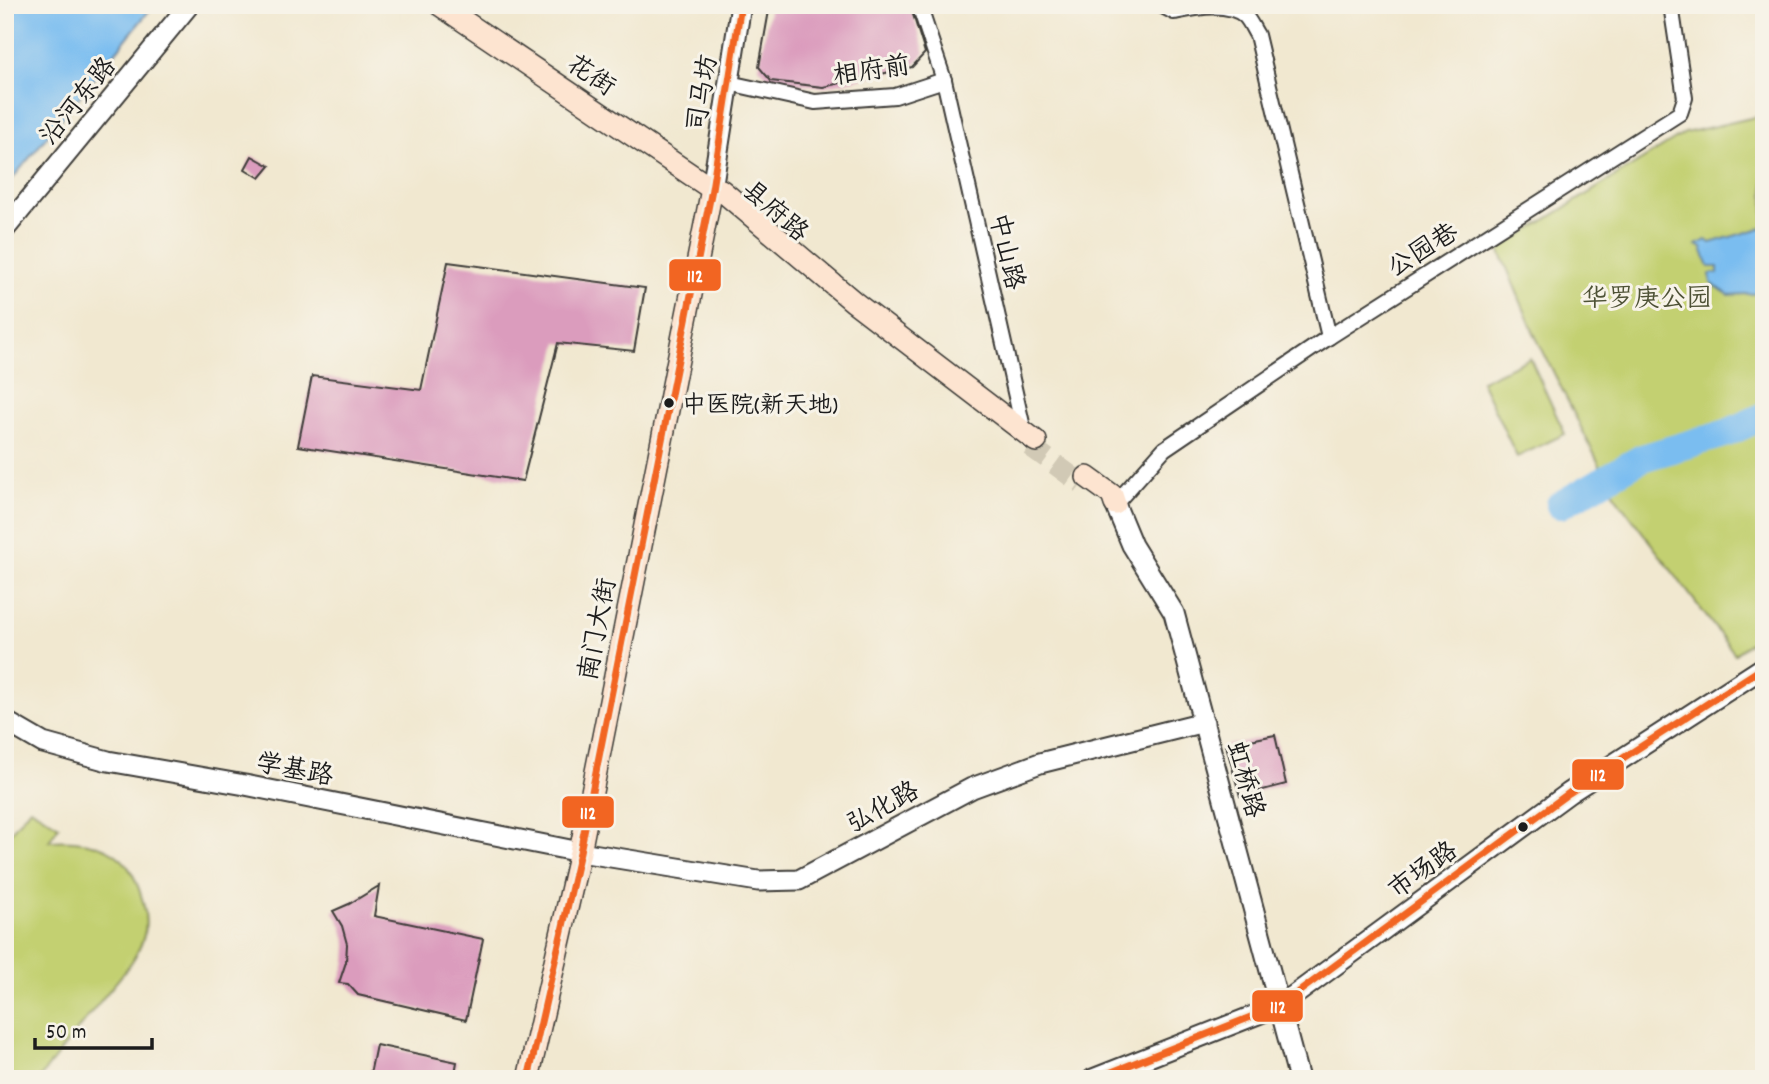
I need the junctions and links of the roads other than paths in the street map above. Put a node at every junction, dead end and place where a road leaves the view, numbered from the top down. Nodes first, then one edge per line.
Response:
1 (189, 5) edge
2 (440, 5) edge
3 (741, 5) edge
4 (919, 5) edge
5 (1161, 5) edge
6 (1671, 5) edge
7 (1249, 10) edge
8 (944, 80) junction
9 (729, 83) junction
10 (712, 189) junction
11 (5, 229) edge
12 (1329, 337) junction
13 (1030, 440) joint
14 (1085, 480) tunnel mouth
15 (1115, 504) junction
16 (1764, 667) edge
17 (5, 721) edge
18 (1205, 722) junction
19 (580, 852) junction
20 (1281, 1004) junction
21 (528, 1079) edge
22 (1093, 1079) edge
23 (1299, 1079) edge

1 - 11 street, 沿河东路
2 - 10 main road, 花街
3 - 9 street, 司马坊
4 - 8 street, 相府前
5 - 7 street
6 - 12 street, 公园巷
7 - 12 street
8 - 9 street, 相府前
8 - 13 street, 中山路
9 - 10 street, 司马坊
10 - 13 main road, 县府路
10 - 19 main road, 南门大街
12 - 15 street, 公园巷
14 - 15 main road
15 - 18 street, 虹桥路
16 - 20 street, 市场路
17 - 19 street, 学基路
18 - 19 street, 弘化路
18 - 20 street, 虹桥路
19 - 21 main road, 南门大街
20 - 22 street, 市场路
20 - 23 street, 虹桥路

